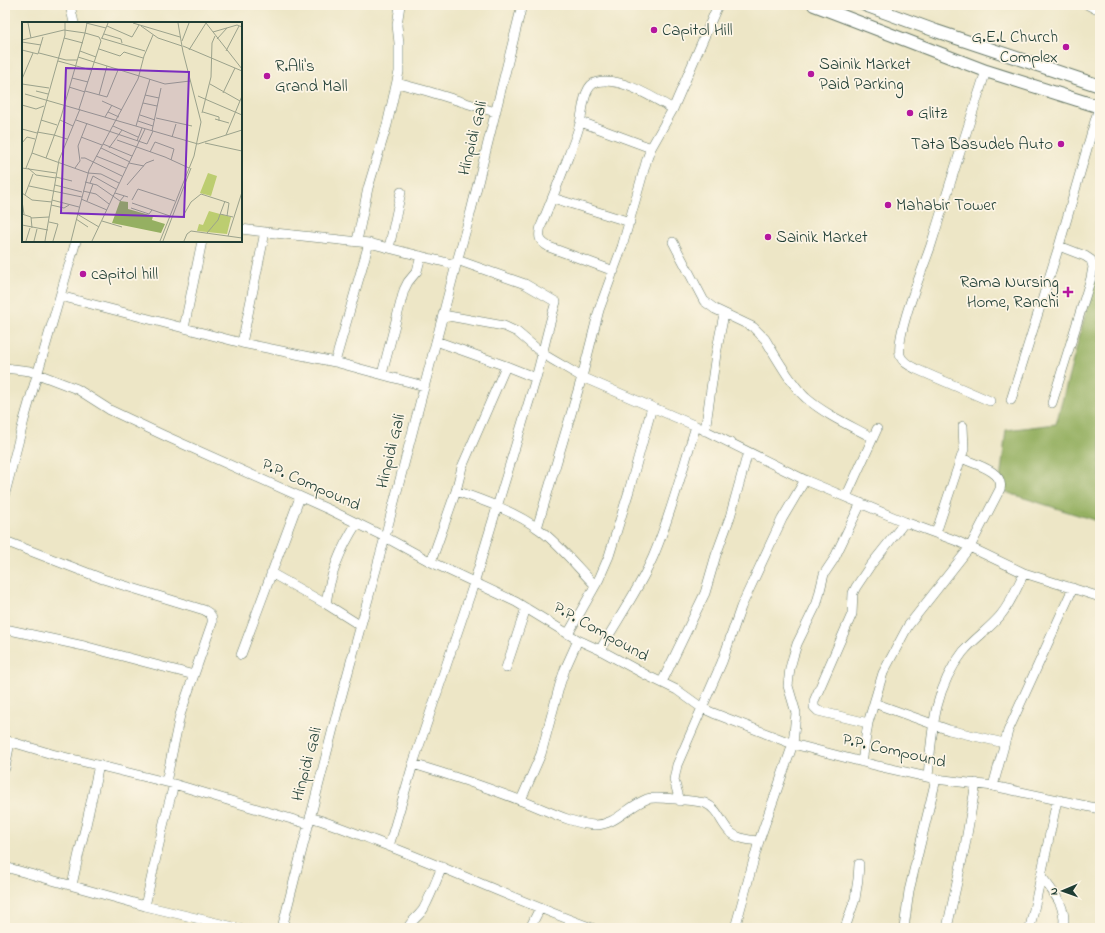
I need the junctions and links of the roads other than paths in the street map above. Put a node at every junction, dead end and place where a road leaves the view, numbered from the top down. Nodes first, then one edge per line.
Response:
1 (70, 5) edge
2 (400, 5) edge
3 (522, 5) edge
4 (718, 5) edge
5 (814, 5) edge
6 (865, 5) edge
7 (74, 22) edge
8 (986, 71) junction
9 (397, 83) junction
10 (1100, 86) edge
11 (1099, 107) edge
12 (673, 109) junction
13 (495, 112) junction
14 (580, 122) junction
15 (651, 148) junction
16 (401, 192) dead end
17 (553, 198) junction
18 (630, 222) junction
19 (242, 229) edge
20 (265, 232) junction
21 (357, 241) junction
22 (76, 242) edge
23 (202, 242) edge
24 (673, 242) dead end
25 (370, 243) junction
26 (1059, 246) junction
27 (389, 248) junction
28 (421, 256) junction
29 (456, 262) junction
30 (614, 271) junction
31 (60, 296) junction
32 (724, 314) junction
33 (443, 315) junction
34 (184, 328) junction
35 (436, 341) junction
36 (242, 343) junction
37 (543, 354) junction
38 (335, 362) junction
39 (506, 366) junction
40 (5, 368) edge
41 (38, 374) junction
42 (382, 374) junction
43 (582, 377) junction
44 (536, 378) junction
45 (424, 386) junction
46 (1011, 400) dead end
47 (990, 402) dead end
48 (1052, 403) dead end
49 (652, 407) junction
50 (696, 426) junction
51 (963, 426) dead end
52 (877, 429) dead end
53 (704, 431) junction
54 (873, 438) junction
55 (748, 452) junction
56 (961, 458) junction
57 (805, 480) junction
58 (456, 491) junction
59 (5, 493) edge
60 (300, 497) junction
61 (846, 497) junction
62 (861, 504) junction
63 (497, 507) junction
64 (905, 522) junction
65 (357, 523) junction
66 (537, 528) junction
67 (936, 533) junction
68 (386, 537) junction
69 (5, 541) edge
70 (970, 547) junction
71 (431, 562) junction
72 (271, 573) junction
73 (1024, 573) junction
74 (474, 583) junction
75 (595, 585) junction
76 (1073, 588) junction
77 (1100, 597) edge
78 (326, 604) junction
79 (526, 608) junction
80 (361, 626) junction
81 (5, 630) edge
82 (568, 634) junction
83 (578, 640) junction
84 (600, 650) junction
85 (241, 655) dead end
86 (506, 668) dead end
87 (194, 675) junction
88 (662, 682) junction
89 (874, 703) junction
90 (702, 708) junction
91 (868, 723) junction
92 (932, 725) junction
93 (8, 741) edge
94 (1004, 743) junction
95 (793, 744) junction
96 (862, 762) junction
97 (413, 764) junction
98 (99, 765) junction
99 (5, 768) edge
100 (932, 778) junction
101 (170, 783) junction
102 (976, 783) junction
103 (993, 786) junction
104 (521, 800) junction
105 (1058, 800) junction
106 (680, 801) junction
107 (1100, 809) edge
108 (309, 821) junction
109 (759, 841) junction
110 (389, 846) junction
111 (859, 864) dead end
112 (5, 867) edge
113 (442, 867) junction
114 (1041, 876) junction
115 (72, 885) junction
116 (145, 906) junction
117 (540, 908) junction
118 (238, 928) edge
119 (282, 928) edge
120 (408, 928) edge
121 (530, 928) edge
122 (592, 928) edge
123 (735, 928) edge
124 (845, 928) edge
125 (904, 928) edge
126 (947, 928) edge
127 (1030, 928) edge
128 (1063, 928) edge

1 - 7 street
2 - 9 street
3 - 13 street, Hinpidi Gali
4 - 12 street
5 - 8 main road
6 - 10 main road
8 - 11 main road
8 - 47 street
9 - 13 street
9 - 21 street
11 - 26 street
12 - 14 street
12 - 15 street
13 - 29 street, Hinpidi Gali
14 - 15 street
14 - 17 street
15 - 18 street
16 - 27 street
17 - 18 street
17 - 30 street
18 - 30 street
19 - 20 street
20 - 21 street
20 - 36 street
21 - 25 street
22 - 31 street
23 - 34 street
24 - 32 street
25 - 27 street
25 - 38 street
26 - 46 street
26 - 48 street
27 - 28 street
28 - 29 street
28 - 42 street
29 - 33 street, Hinpidi Gali
29 - 37 street
30 - 43 street
31 - 34 street
31 - 41 street
32 - 53 street
32 - 54 street
33 - 35 street, Hinpidi Gali
33 - 37 street
34 - 36 street
35 - 39 street
35 - 45 street, Hinpidi Gali
36 - 38 street
37 - 43 street
37 - 44 street
38 - 42 street
39 - 44 street
39 - 58 street
40 - 41 street, P.P. Compound
41 - 59 street
41 - 60 street, P.P. Compound
42 - 45 street
43 - 49 street
43 - 66 street
44 - 63 street
45 - 68 street, Hinpidi Gali
49 - 50 street
49 - 75 street
50 - 53 street
50 - 84 street
51 - 56 street
52 - 54 street
53 - 55 street
54 - 61 street
55 - 57 street
55 - 88 street
56 - 67 street
56 - 70 street
57 - 61 street
57 - 90 street
58 - 63 street
58 - 71 street
60 - 65 street, P.P. Compound
60 - 72 street
61 - 62 street
62 - 64 street
62 - 95 street
63 - 66 street
63 - 74 street
64 - 67 street
64 - 91 street
65 - 68 street, P.P. Compound
65 - 78 street
66 - 75 street
67 - 70 street
68 - 71 street, P.P. Compound
68 - 80 street, Hinpidi Gali
69 - 87 street
70 - 73 street
70 - 89 street
71 - 74 street, P.P. Compound
72 - 78 street
72 - 85 street
73 - 76 street
73 - 92 street
74 - 79 street, P.P. Compound
74 - 97 street
75 - 82 street
76 - 77 street
76 - 94 street
78 - 80 street
79 - 82 street, P.P. Compound
79 - 86 street
80 - 108 street, Hinpidi Gali
81 - 87 street
82 - 83 street, P.P. Compound
83 - 84 street, P.P. Compound
83 - 104 street
84 - 88 street, P.P. Compound
87 - 101 street
88 - 90 street, P.P. Compound
89 - 91 street
89 - 92 street
90 - 95 street, P.P. Compound
90 - 106 street
91 - 96 street
92 - 94 street
92 - 100 street
93 - 98 street
93 - 99 street
94 - 103 street
95 - 96 street, P.P. Compound
95 - 109 street
96 - 100 street, P.P. Compound
97 - 104 street
97 - 110 street
98 - 101 street
98 - 115 street
100 - 102 street, P.P. Compound
100 - 125 street
101 - 108 street
101 - 116 street
102 - 103 street, P.P. Compound
102 - 126 street
103 - 105 street, P.P. Compound
104 - 106 street
105 - 107 street, P.P. Compound
105 - 114 street
106 - 109 street
108 - 110 street
108 - 119 street, Hinpidi Gali
109 - 123 street
110 - 113 street
111 - 124 street
112 - 115 street
113 - 117 street
113 - 120 street
114 - 127 street
114 - 128 street
115 - 116 street
116 - 118 street
117 - 121 street
117 - 122 street

